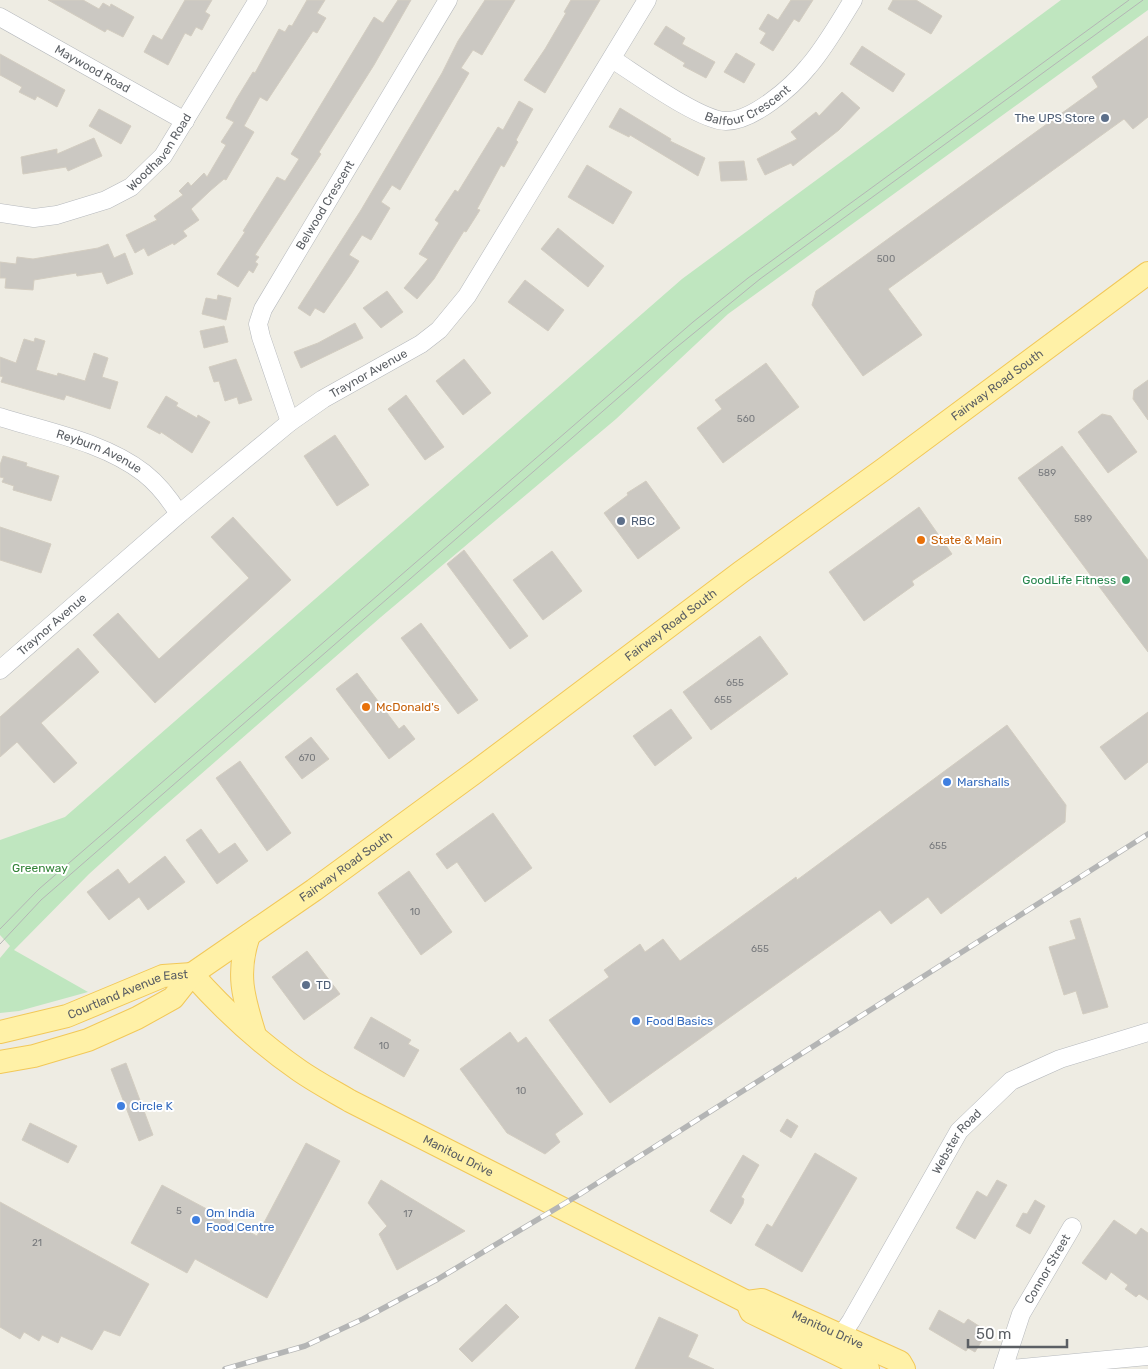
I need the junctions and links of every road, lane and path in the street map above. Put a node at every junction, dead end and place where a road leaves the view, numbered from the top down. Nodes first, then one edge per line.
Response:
1 (258, 0) edge
2 (448, 0) edge
3 (647, 0) edge
4 (852, 0) edge
5 (0, 17) edge
6 (612, 59) junction
7 (185, 121) junction
8 (0, 213) edge
9 (1148, 273) edge
10 (0, 417) edge
11 (290, 422) junction
12 (179, 514) junction
13 (0, 670) edge
14 (249, 935) junction
15 (192, 974) junction
16 (0, 1032) edge
17 (1148, 1032) edge
18 (255, 1036) junction
19 (0, 1062) edge
20 (1072, 1227) dead end
21 (748, 1302) junction
22 (840, 1337) junction
23 (1148, 1356) edge
24 (868, 1369) edge
25 (904, 1369) edge
26 (1003, 1369) edge
27 (1010, 1369) edge

1 - 7 street, Woodhaven Road
2 - 11 street, Belwood Crescent
3 - 6 street, Traynor Avenue
4 - 6 street, Balfour Crescent
5 - 7 street, Maywood Road
6 - 11 street, Traynor Avenue
7 - 8 street, Woodhaven Road
9 - 14 main road, Fairway Road South
10 - 12 street, Reyburn Avenue
11 - 12 street, Traynor Avenue
12 - 13 street, Traynor Avenue
14 - 15 main road, Fairway Road South
14 - 18 main road
15 - 16 main road, Courtland Avenue East
15 - 18 main road, Manitou Drive
15 - 19 main road, Courtland Avenue East
17 - 22 street, Webster Road
18 - 21 main road, Manitou Drive
20 - 26 street, Connor Street
21 - 22 main road, Manitou Drive
21 - 24 main road, Manitou Drive
22 - 25 main road, Manitou Drive
23 - 27 street

